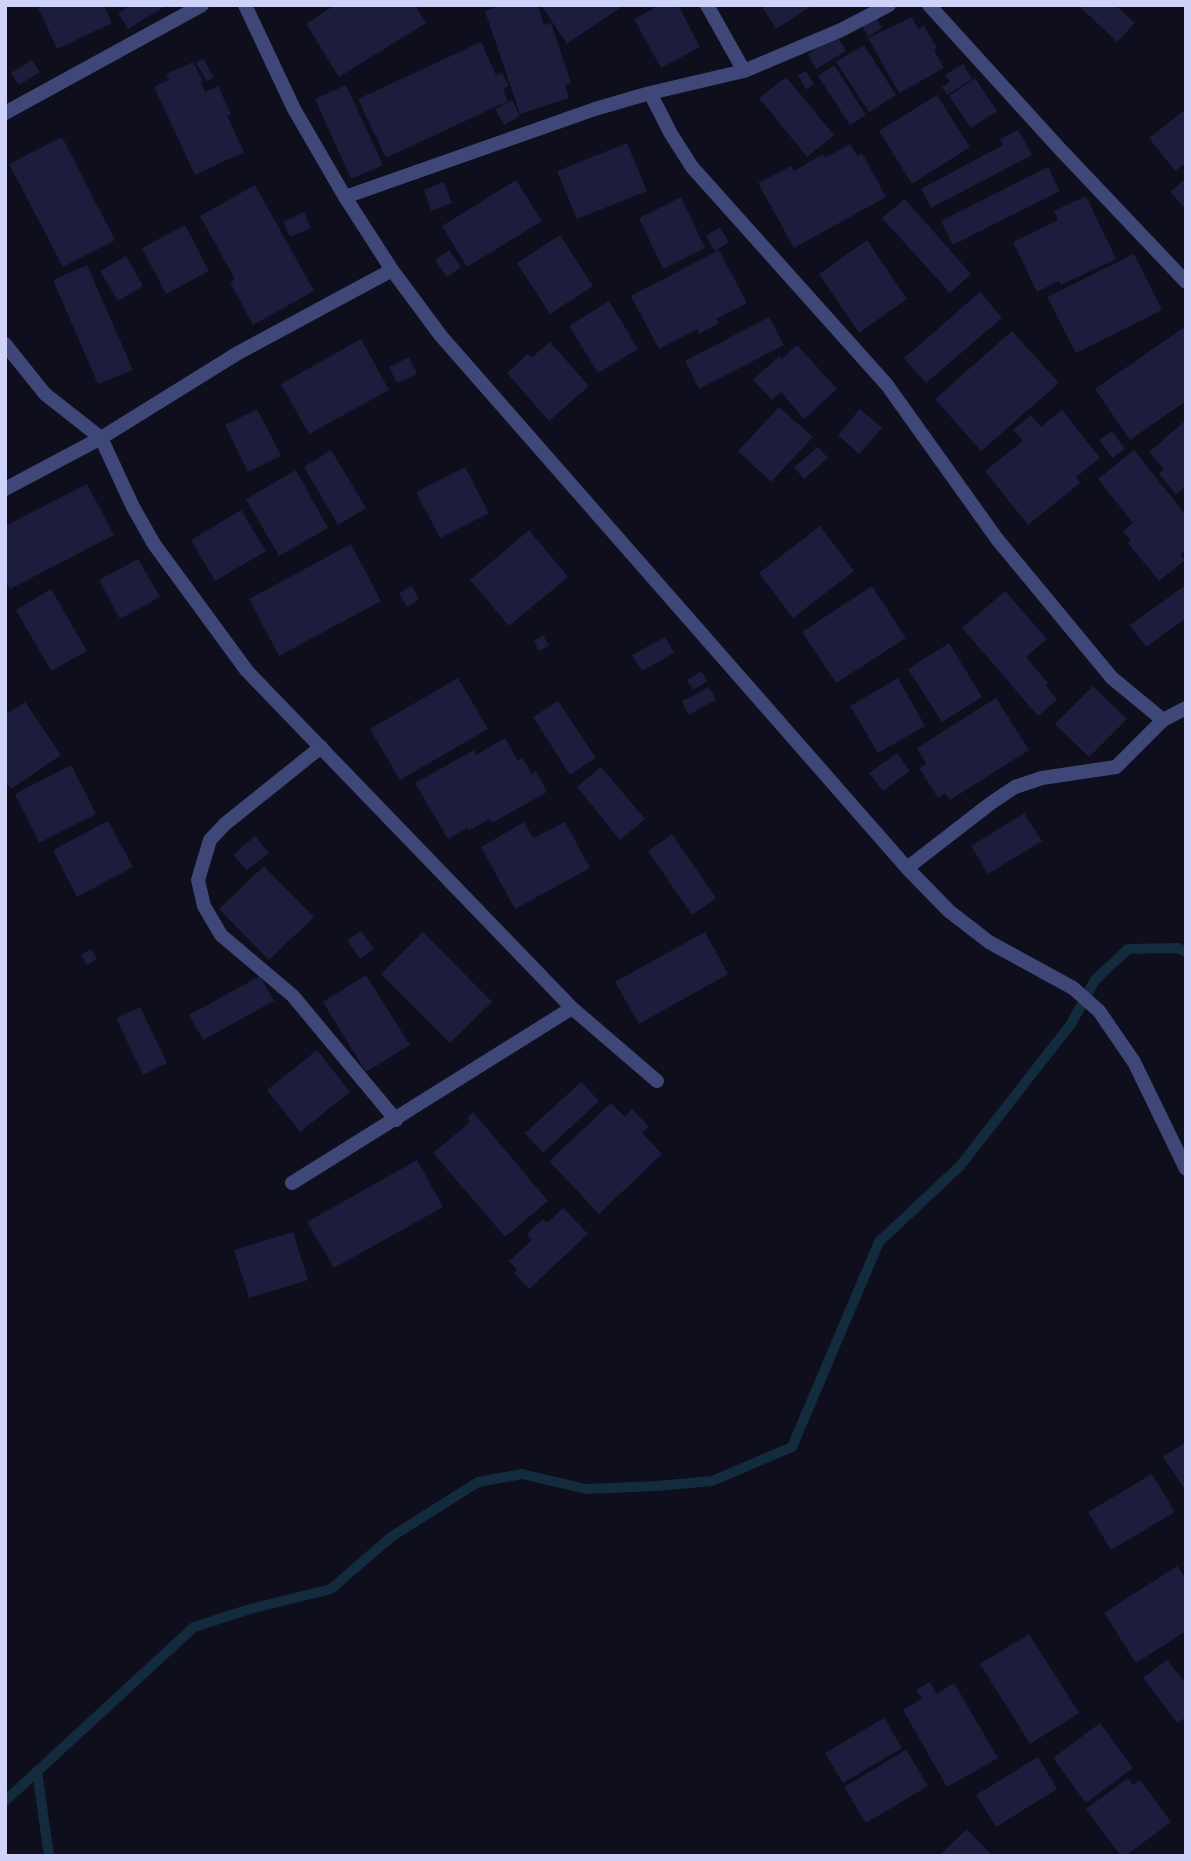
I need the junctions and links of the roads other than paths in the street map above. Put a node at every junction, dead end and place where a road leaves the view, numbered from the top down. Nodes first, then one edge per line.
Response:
1 (202, 5) edge
2 (245, 5) edge
3 (707, 5) edge
4 (889, 5) edge
5 (929, 5) edge
6 (744, 71) junction
7 (650, 93) junction
8 (5, 113) edge
9 (345, 197) junction
10 (391, 270) junction
11 (1186, 282) edge
12 (5, 344) edge
13 (100, 438) junction
14 (5, 489) edge
15 (1186, 708) edge
16 (1163, 720) junction
17 (321, 747) junction
18 (907, 868) junction
19 (572, 1008) junction
20 (657, 1081) dead end
21 (396, 1120) junction
22 (1186, 1170) edge
23 (292, 1184) dead end

1 - 8 street
2 - 9 street
3 - 6 street
4 - 6 street
5 - 11 street
6 - 7 street
7 - 9 street
7 - 16 street
9 - 10 street
10 - 13 street
10 - 18 street
12 - 13 street
13 - 14 street
13 - 17 street
15 - 16 street
16 - 18 street
17 - 19 street
17 - 21 street
18 - 22 street
19 - 20 street
19 - 21 street
21 - 23 street

